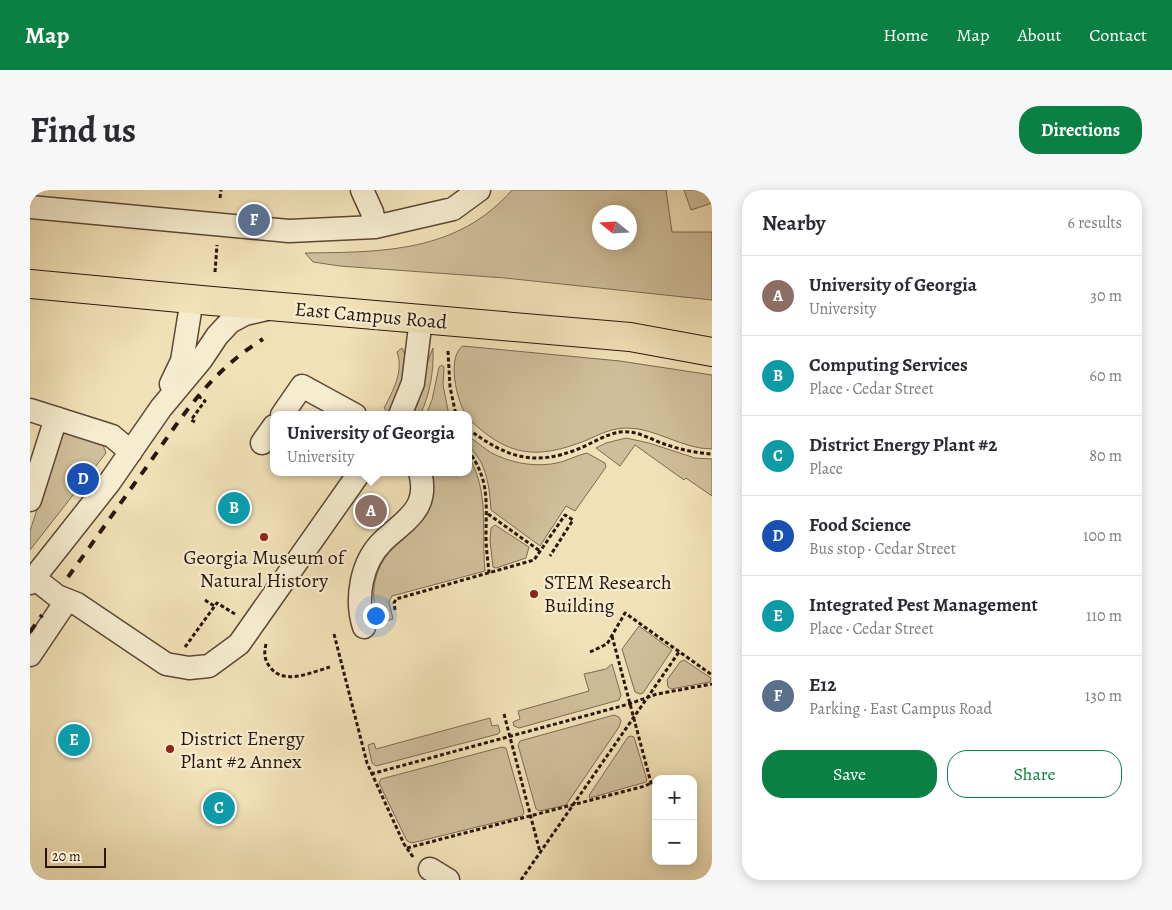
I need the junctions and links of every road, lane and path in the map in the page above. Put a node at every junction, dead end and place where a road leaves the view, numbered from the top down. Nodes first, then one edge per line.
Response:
1 (221, 190) edge
2 (362, 190) edge
3 (478, 190) edge
4 (220, 198) dead end
5 (30, 207) edge
6 (375, 226) junction
7 (216, 251) dead end
8 (215, 272) dead end
9 (30, 284) edge
10 (192, 299) junction
11 (278, 307) junction
12 (421, 319) junction
13 (448, 351) dead end
14 (712, 352) edge
15 (191, 391) dead end
16 (161, 408) junction
17 (30, 410) edge
18 (285, 411) edge
19 (348, 411) edge
20 (402, 411) edge
21 (455, 411) edge
22 (56, 418) junction
23 (195, 422) dead end
24 (472, 432) edge
25 (131, 452) junction
26 (712, 454) edge
27 (472, 455) edge
28 (357, 476) edge
29 (421, 476) edge
30 (30, 500) edge
31 (488, 514) junction
32 (540, 551) junction
33 (550, 556) dead end
34 (489, 573) junction
35 (32, 581) edge
36 (67, 600) junction
37 (205, 600) dead end
38 (214, 606) junction
39 (395, 610) dead end
40 (240, 617) dead end
41 (364, 627) dead end
42 (334, 634) dead end
43 (612, 636) junction
44 (268, 638) dead end
45 (590, 652) dead end
46 (679, 652) junction
47 (30, 655) edge
48 (173, 660) junction
49 (330, 667) dead end
50 (712, 675) edge
51 (712, 684) edge
52 (648, 697) junction
53 (629, 704) junction
54 (504, 714) dead end
55 (632, 719) junction
56 (509, 736) junction
57 (371, 774) junction
58 (651, 783) joint
59 (573, 805) junction
60 (531, 816) junction
61 (407, 848) junction
62 (540, 852) junction
63 (439, 874) edge
64 (521, 880) edge

1 - 4 path
2 - 6 street
3 - 6 street
5 - 6 street
7 - 8 path
9 - 10 main road, East Campus Road
10 - 11 main road, East Campus Road
10 - 16 street
11 - 12 main road, East Campus Road
11 - 16 street
12 - 14 main road, East Campus Road
12 - 20 street
13 - 21 path
15 - 23 path
16 - 25 street
17 - 22 street
18 - 19 street
22 - 25 street
22 - 30 street
24 - 26 path
25 - 35 street
27 - 31 path
28 - 48 street
29 - 41 street
31 - 32 path
31 - 34 path
32 - 33 path
32 - 34 path
34 - 39 path
35 - 36 street
36 - 47 street
36 - 48 street
37 - 38 path
38 - 40 path
38 - 48 path
42 - 57 path
43 - 45 path
43 - 46 path
43 - 53 path
44 - 49 path
46 - 50 path
46 - 52 path
51 - 52 path
52 - 53 path
52 - 55 path
53 - 55 path
53 - 56 path
54 - 56 path
55 - 58 path
55 - 59 path
56 - 57 path
56 - 60 path
57 - 61 path
58 - 59 path
59 - 60 path
59 - 62 path
60 - 61 path
60 - 62 path
61 - 63 path
62 - 64 path

